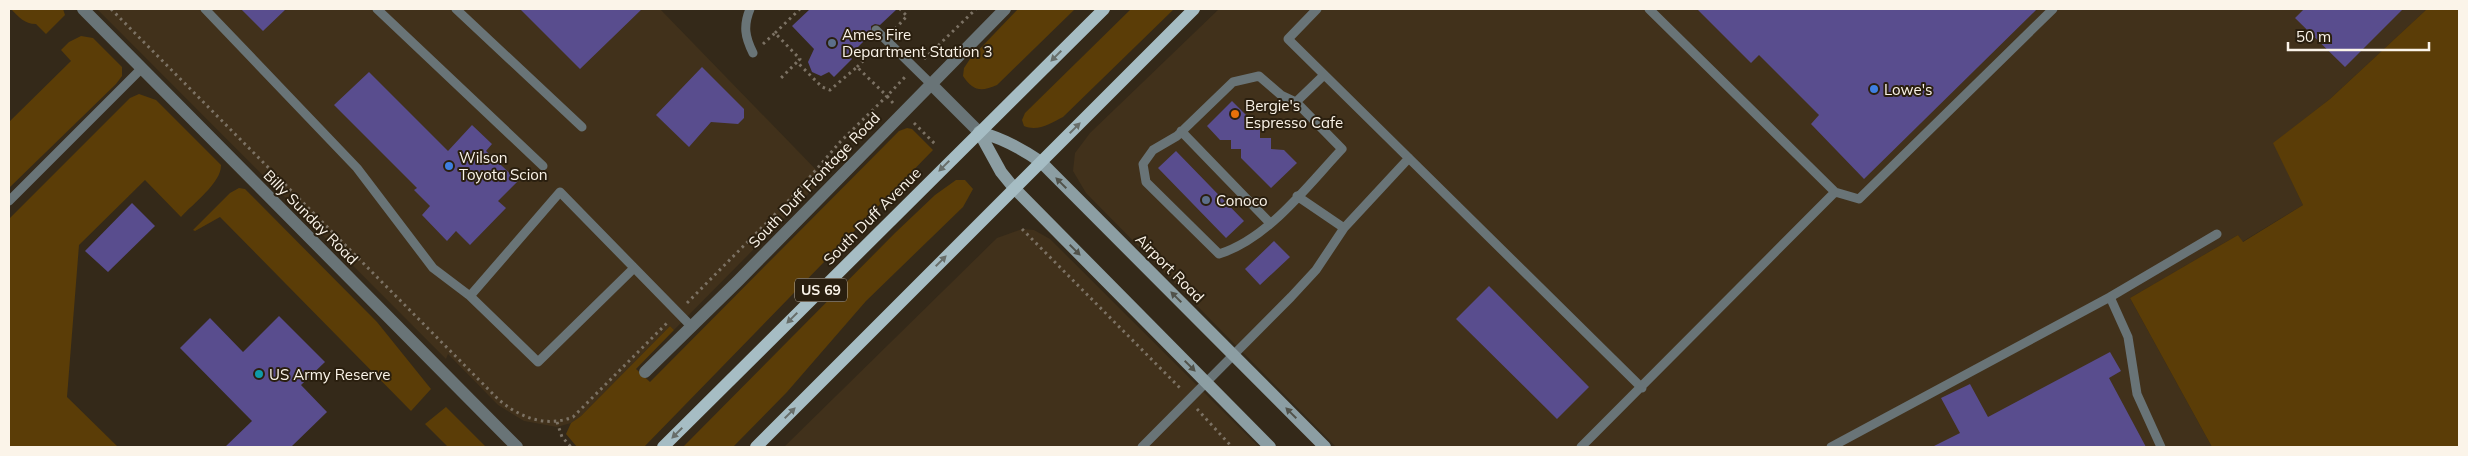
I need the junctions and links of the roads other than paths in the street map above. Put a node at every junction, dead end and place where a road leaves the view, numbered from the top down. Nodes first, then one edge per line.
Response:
1 (82, 9) edge
2 (205, 9) edge
3 (377, 9) edge
4 (456, 9) edge
5 (750, 9) edge
6 (1005, 9) edge
7 (1104, 9) edge
8 (1194, 9) edge
9 (1317, 9) edge
10 (1649, 9) edge
11 (2053, 9) edge
12 (876, 30) dead end
13 (753, 52) road end
14 (141, 69) junction
15 (1324, 75) junction
16 (931, 84) junction
17 (1296, 102) junction
18 (582, 127) dead end
19 (1181, 131) junction
20 (979, 132) junction
21 (1409, 158) junction
22 (1040, 162) junction
23 (543, 166) dead end
24 (1014, 188) junction
25 (1835, 192) junction
26 (1297, 196) junction
27 (9, 201) edge
28 (1270, 223) junction
29 (1344, 228) junction
30 (2217, 234) dead end
31 (634, 268) junction
32 (470, 296) junction
33 (2110, 297) junction
34 (692, 327) junction
35 (1234, 356) junction
36 (645, 372) dead end
37 (1206, 382) junction
38 (1642, 388) junction
39 (517, 447) edge
40 (663, 447) edge
41 (756, 447) edge
42 (1142, 447) edge
43 (1270, 447) edge
44 (1325, 447) edge
45 (1580, 447) edge
46 (1831, 447) edge
47 (2161, 447) edge

1 - 14 street, Billy Sunday Road
2 - 32 lane
3 - 23 lane
4 - 18 lane
5 - 13 lane
6 - 16 street, South Duff Frontage Road
7 -> 20 main road, South Duff Avenue / US 69
22 -> 8 main road
9 - 15 lane
10 - 25 lane
11 - 25 lane
12 - 16 lane
14 - 27 lane
14 - 39 street, Billy Sunday Road
15 - 17 lane
15 - 21 lane
16 - 20 street, Airport Road
16 - 34 street, South Duff Frontage Road
17 - 19 lane
17 - 26 lane
19 - 28 lane
19 - 28 lane
20 - 22 main road, Airport Road
20 - 24 main road, Airport Road
20 -> 40 main road, South Duff Avenue / US 69
21 - 29 lane
21 - 38 lane
22 - 24 main road
35 -> 22 main road, Airport Road
24 -> 37 main road, Airport Road
41 -> 24 main road
25 - 38 lane
26 - 28 lane
26 - 29 lane
29 - 35 lane
30 - 33 lane
31 - 32 lane
31 - 32 lane
31 - 34 lane
33 - 46 lane
33 - 47 lane
34 - 36 street, South Duff Frontage Road
35 - 37 lane
44 -> 35 main road, Airport Road
37 - 42 lane
37 - 43 main road, Airport Road
38 - 45 lane

